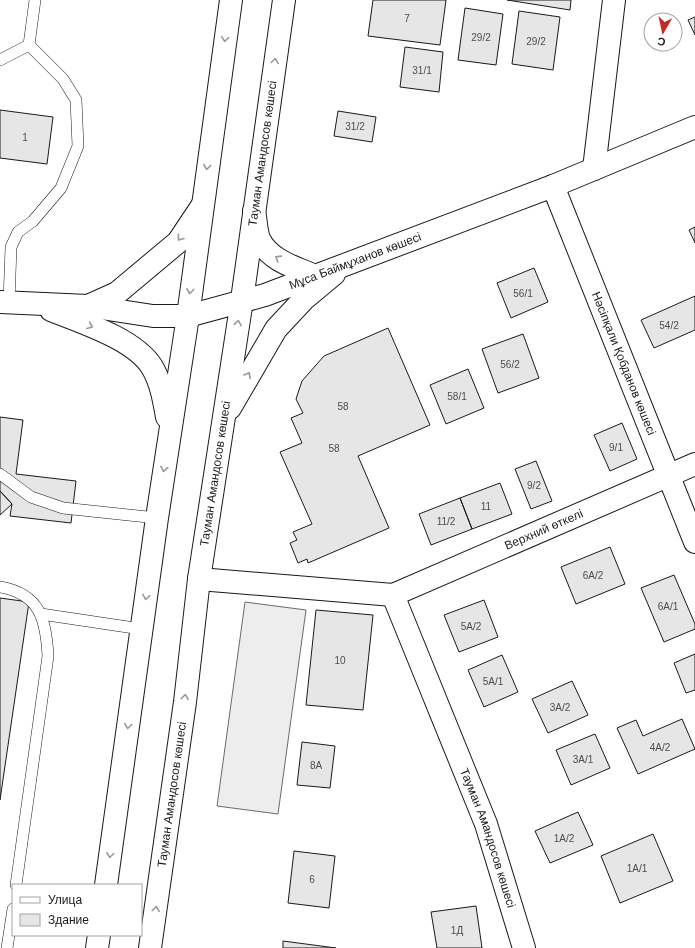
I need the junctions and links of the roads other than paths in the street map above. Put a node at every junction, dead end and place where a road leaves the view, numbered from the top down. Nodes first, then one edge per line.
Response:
1 (35, 0) edge
2 (231, 0) edge
3 (284, 0) edge
4 (614, 0) edge
5 (29, 45) junction
6 (0, 60) edge
7 (695, 127) edge
8 (594, 169) junction
9 (553, 186) junction
10 (202, 206) junction
11 (254, 211) junction
12 (344, 265) junction
13 (313, 276) junction
14 (242, 300) junction
15 (5, 302) edge
16 (41, 305) junction
17 (88, 306) junction
18 (188, 316) junction
19 (222, 422) junction
20 (170, 434) junction
21 (695, 464) edge
22 (0, 474) edge
23 (669, 475) junction
24 (157, 518) junction
25 (695, 542) edge
26 (199, 580) junction
27 (0, 586) edge
28 (393, 595) junction
29 (41, 614) junction
30 (142, 629) junction
31 (16, 884) edge
32 (106, 884) edge
33 (12, 917) edge
34 (99, 936) edge
35 (8, 948) edge
36 (97, 948) edge
37 (150, 948) edge
38 (524, 948) edge

1 - 5 lane
2 -> 10 main road
11 -> 3 main road, Тауман Амандосов көшесі
4 - 8 main road
5 - 6 lane
5 - 15 lane
7 - 8 main road, Мұса Баймұханов көшесі
8 - 9 main road, Мұса Баймұханов көшесі
9 - 12 main road, Мұса Баймұханов көшесі
9 - 23 main road, Нәсіпқали Қобданов көшесі
10 -> 17 main road
10 -> 18 main road
13 -> 11 main road
11 - 14 main road, Тауман Амандосов көшесі
12 - 13 main road, Мұса Баймұханов көшесі
19 -> 12 main road
13 - 14 main road, Мұса Баймұханов көшесі
14 - 18 main road, Мұса Баймұханов көшесі
19 -> 14 main road, Тауман Амандосов көшесі
15 - 16 main road, Мұса Баймұханов көшесі
16 - 17 main road, Мұса Баймұханов көшесі
16 -> 20 main road
17 - 18 main road, Мұса Баймұханов көшесі
18 - 20 main road
19 - 26 main road, Тауман Амандосов көшесі
20 -> 24 main road
21 - 23 main road, Верхний өткелі
22 - 24 lane
23 - 25 main road, Нәсіпқали Қобданов көшесі
23 - 28 main road, Верхний өткелі
24 -> 30 main road
26 - 28 main road
37 -> 26 main road, Тауман Амандосов көшесі
27 - 29 lane
28 - 38 main road, Тауман Амандосов көшесі
29 - 30 lane
29 - 31 lane
30 -> 32 main road
33 - 35 lane
34 - 36 main road

